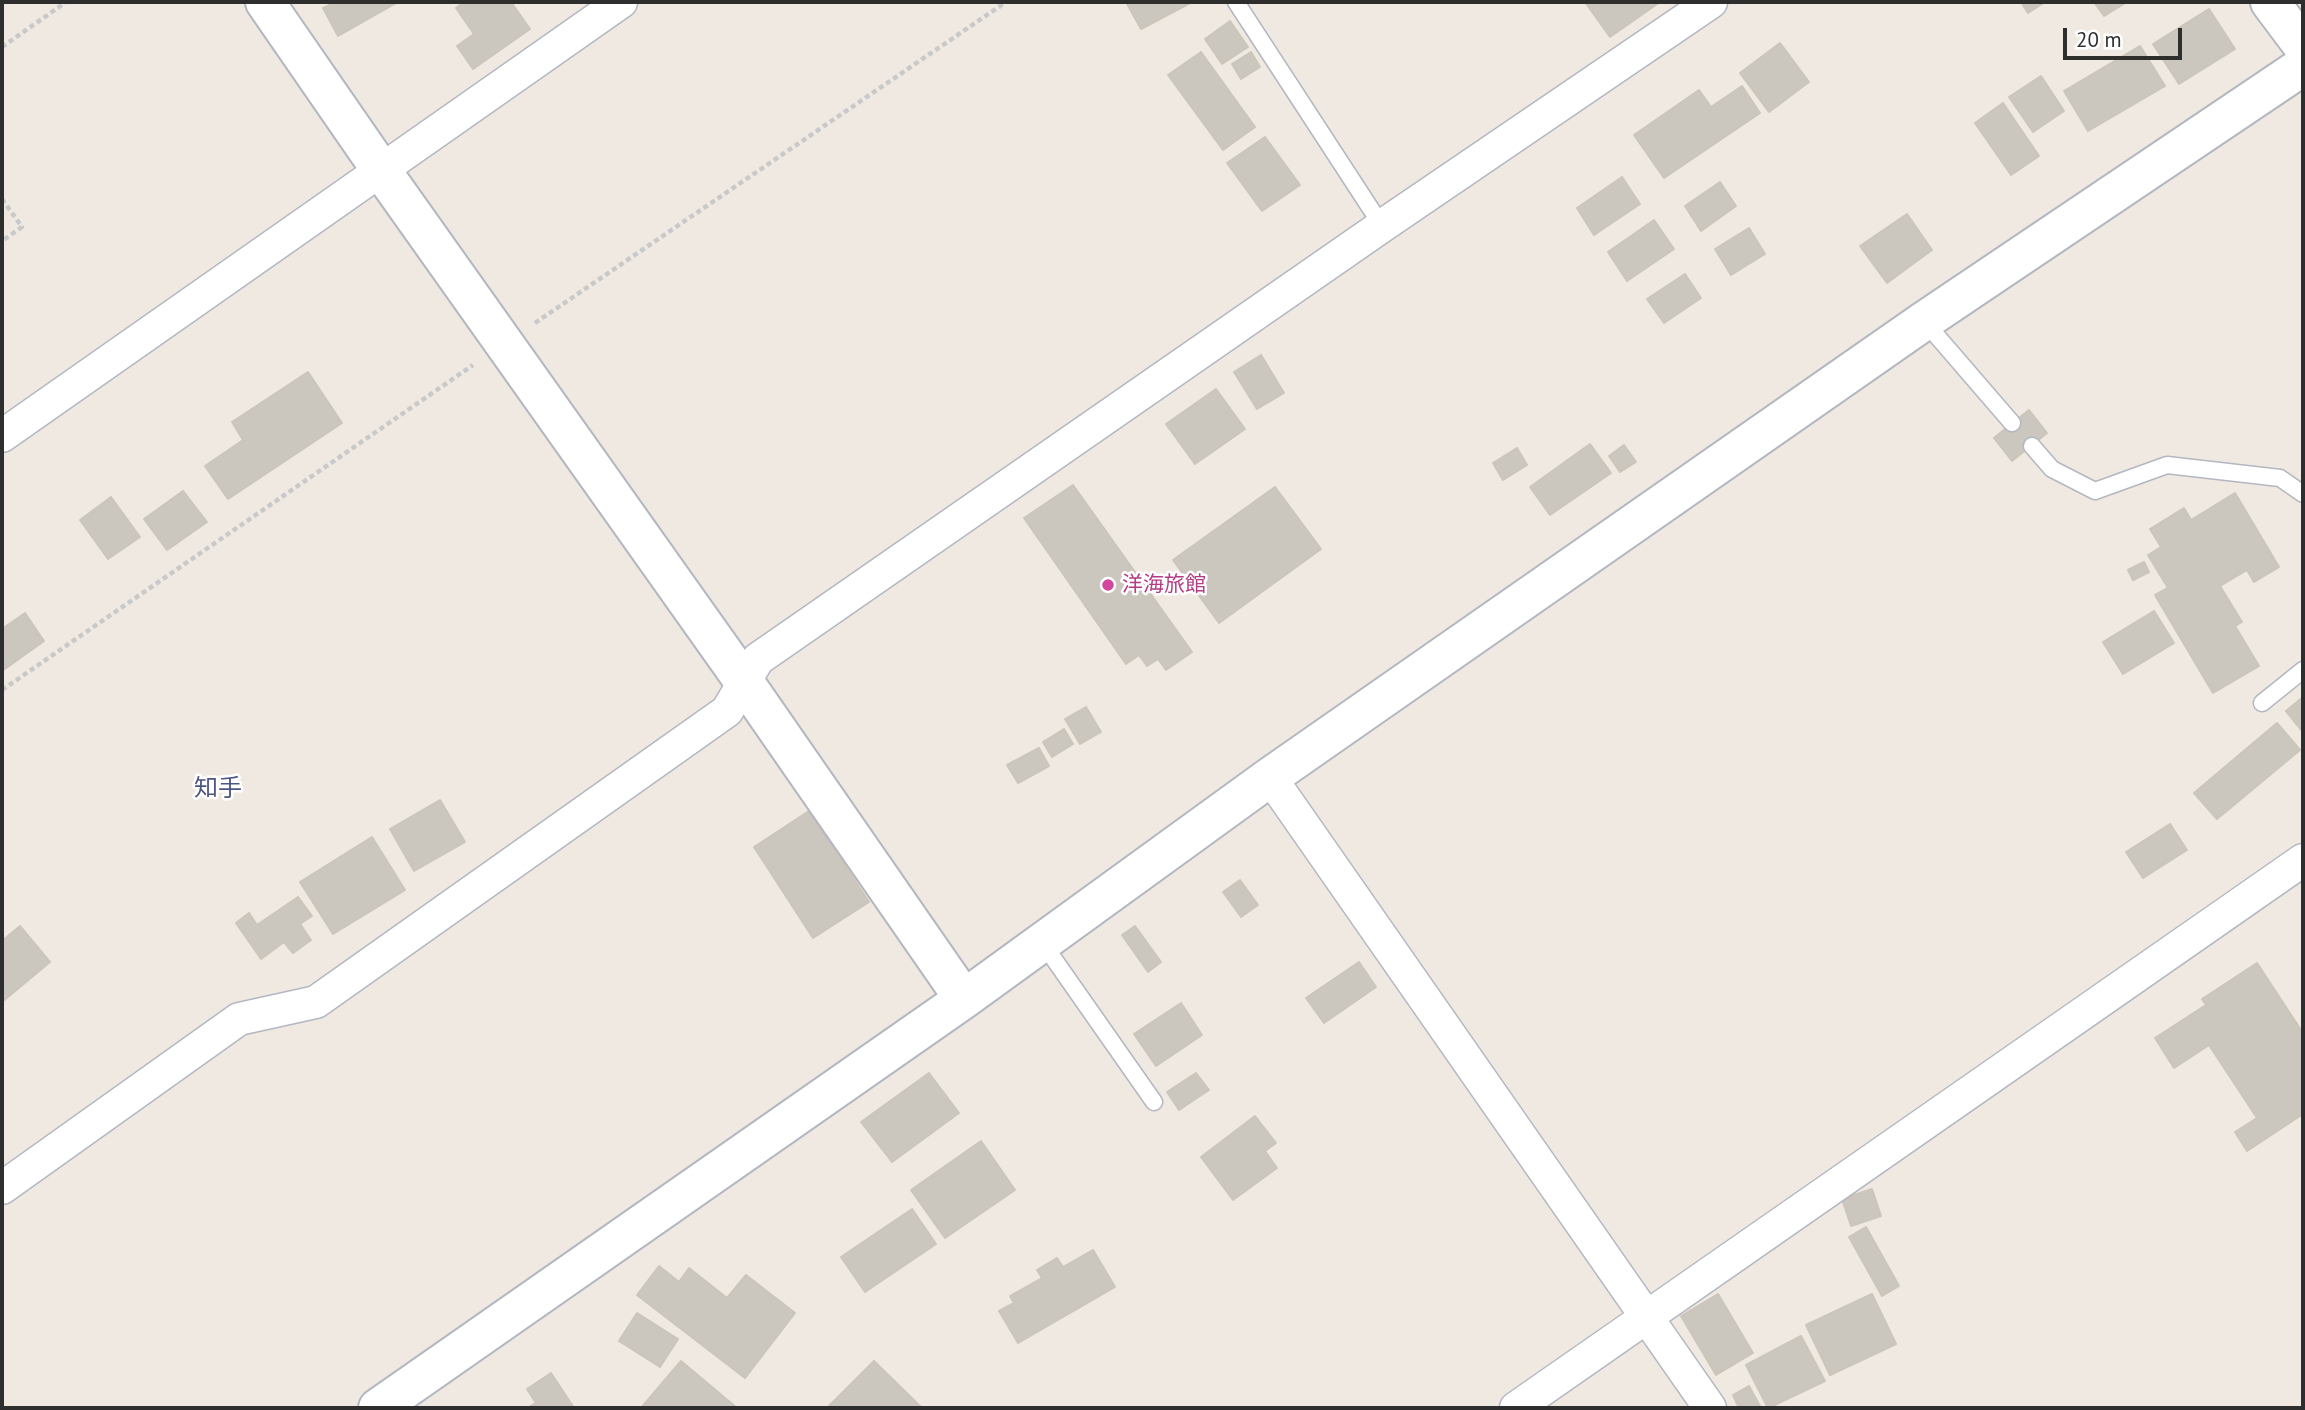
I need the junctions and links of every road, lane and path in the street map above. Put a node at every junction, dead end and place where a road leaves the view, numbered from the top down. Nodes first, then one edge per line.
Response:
1 (66, 2) edge
2 (265, 2) edge
3 (621, 2) edge
4 (1236, 2) edge
5 (1711, 2) edge
6 (2270, 2) edge
7 (2303, 46) edge
8 (2, 47) edge
9 (2303, 66) edge
10 (381, 170) junction
11 (2, 199) edge
12 (1382, 226) junction
13 (2, 241) edge
14 (1924, 321) junction
15 (2012, 423) dead end
16 (2, 436) edge
17 (2032, 446) dead end
18 (2303, 494) edge
19 (2303, 670) edge
20 (745, 683) junction
21 (2262, 703) dead end
22 (1270, 777) junction
23 (2303, 860) edge
24 (1042, 942) junction
25 (964, 999) junction
26 (1154, 1102) dead end
27 (2, 1188) edge
28 (1646, 1317) junction
29 (378, 1408) edge
30 (1516, 1408) edge
31 (1710, 1408) edge

1 - 8 path
2 - 10 street
3 - 10 street
4 - 12 lane
5 - 12 street
6 - 7 street
9 - 14 street
10 - 16 street
10 - 20 street
11 - 13 path
12 - 20 street
14 - 15 lane
14 - 22 street
17 - 18 lane
19 - 21 lane
20 - 25 street
20 - 27 street
22 - 24 street
22 - 28 street
23 - 28 street
24 - 25 street
24 - 26 lane
25 - 29 street
28 - 30 street
28 - 31 street

